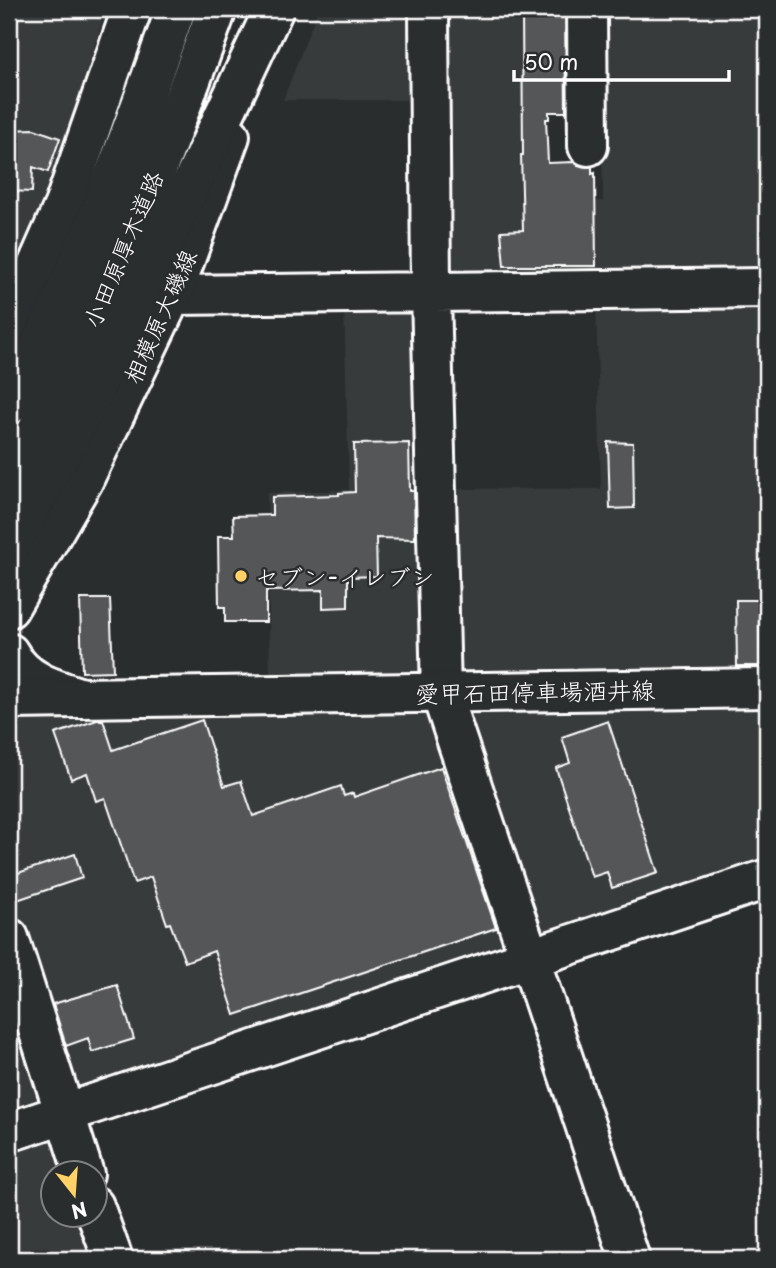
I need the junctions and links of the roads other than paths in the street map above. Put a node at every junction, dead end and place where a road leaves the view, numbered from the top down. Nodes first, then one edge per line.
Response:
1 (132, 9) edge
2 (176, 9) edge
3 (217, 9) edge
4 (276, 9) edge
5 (429, 9) edge
6 (587, 9) edge
7 (581, 127) dead end
8 (767, 288) edge
9 (431, 293) junction
10 (172, 295) junction
11 (13, 311) edge
12 (9, 405) edge
13 (9, 481) edge
14 (9, 549) edge
15 (9, 608) edge
16 (9, 653) edge
17 (767, 688) edge
18 (441, 693) junction
19 (82, 698) junction
20 (9, 699) edge
21 (767, 879) edge
22 (9, 938) edge
23 (530, 956) junction
24 (63, 1114) junction
25 (9, 1132) edge
26 (78, 1160) edge
27 (103, 1230) edge
28 (113, 1259) edge
29 (630, 1259) edge

1 - 11 main road
2 - 12 main road, 小田原厚木道路
3 - 13 main road, 小田原厚木道路
4 - 10 main road, 相模原大磯線
4 - 14 main road
5 - 9 main road
6 - 7 main road
8 - 9 main road
9 - 10 main road
9 - 18 main road
10 - 15 main road, 相模原大磯線
16 - 19 main road
17 - 18 main road, 愛甲石田停車場酒井線
18 - 19 main road, 愛甲石田停車場酒井線
18 - 23 main road
19 - 20 main road, 愛甲石田停車場酒井線
21 - 23 main road
22 - 24 main road
23 - 24 main road
23 - 29 main road
24 - 25 main road
24 - 26 main road
27 - 28 main road

